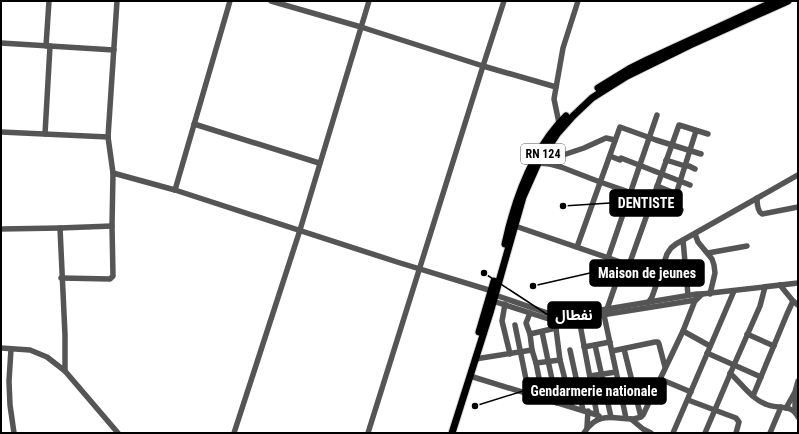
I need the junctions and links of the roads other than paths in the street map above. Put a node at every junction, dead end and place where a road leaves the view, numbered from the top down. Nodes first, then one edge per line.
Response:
1 (49, 1) edge
2 (117, 1) edge
3 (230, 1) edge
4 (271, 1) edge
5 (369, 1) edge
6 (504, 1) edge
7 (578, 1) edge
8 (775, 1) edge
9 (788, 1) edge
10 (361, 27) junction
11 (1, 43) edge
12 (48, 46) junction
13 (676, 49) junction
14 (114, 50) junction
15 (483, 66) junction
16 (631, 71) junction
17 (556, 87) junction
18 (657, 115) dead end
19 (559, 123) junction
20 (194, 124) junction
21 (696, 131) junction
22 (1, 132) edge
23 (555, 133) junction
24 (45, 134) junction
25 (708, 134) dead end
26 (108, 137) junction
27 (649, 138) junction
28 (616, 140) junction
29 (672, 145) junction
30 (690, 151) junction
31 (701, 154) dead end
32 (610, 156) junction
33 (666, 160) junction
34 (538, 163) junction
35 (320, 164) junction
36 (550, 164) junction
37 (639, 165) junction
38 (685, 166) junction
39 (695, 169) dead end
40 (112, 173) junction
41 (662, 174) junction
42 (798, 175) edge
43 (681, 181) junction
44 (600, 182) junction
45 (690, 185) dead end
46 (657, 186) junction
47 (175, 190) junction
48 (630, 192) junction
49 (677, 194) junction
50 (757, 198) junction
51 (653, 200) junction
52 (672, 207) junction
53 (798, 207) edge
54 (681, 210) dead end
55 (112, 226) junction
56 (515, 226) junction
57 (60, 228) junction
58 (1, 229) edge
59 (300, 230) junction
60 (695, 234) junction
61 (683, 240) junction
62 (747, 246) dead end
63 (577, 247) junction
64 (708, 253) junction
65 (608, 258) junction
66 (623, 263) junction
67 (419, 269) junction
68 (61, 278) junction
69 (798, 283) edge
70 (780, 285) junction
71 (765, 287) junction
72 (734, 291) junction
73 (710, 294) junction
74 (688, 295) junction
75 (493, 296) junction
76 (699, 296) junction
77 (796, 303) edge
78 (505, 304) junction
79 (648, 304) junction
80 (607, 309) junction
81 (530, 313) junction
82 (604, 315) junction
83 (579, 319) junction
84 (555, 321) junction
85 (515, 324) dead end
86 (556, 328) junction
87 (683, 331) junction
88 (542, 332) junction
89 (530, 334) junction
90 (747, 334) junction
91 (610, 342) junction
92 (594, 345) junction
93 (710, 346) junction
94 (774, 346) junction
95 (584, 347) junction
96 (1, 348) edge
97 (11, 349) junction
98 (624, 349) junction
99 (532, 350) junction
100 (570, 350) dead end
101 (612, 351) junction
102 (521, 352) junction
103 (707, 353) junction
104 (510, 354) junction
105 (475, 359) junction
106 (560, 360) junction
107 (548, 362) junction
108 (536, 363) junction
109 (734, 365) junction
110 (665, 367) junction
111 (65, 371) junction
112 (616, 372) junction
113 (730, 373) junction
114 (601, 374) junction
115 (470, 376) junction
116 (590, 376) junction
117 (761, 377) junction
118 (660, 379) junction
119 (798, 381) edge
120 (691, 392) junction
121 (795, 392) junction
122 (529, 394) junction
123 (753, 396) junction
124 (543, 398) junction
125 (688, 400) junction
126 (557, 403) junction
127 (572, 407) junction
128 (783, 408) junction
129 (715, 410) junction
130 (586, 411) junction
131 (797, 414) edge
132 (597, 415) junction
133 (611, 417) junction
134 (641, 417) junction
135 (603, 418) junction
136 (628, 419) junction
137 (587, 427) junction
138 (14, 433) edge
139 (118, 433) edge
140 (234, 433) edge
141 (368, 433) edge
142 (447, 433) edge
143 (452, 433) edge
144 (584, 433) edge
145 (651, 433) edge
146 (673, 433) edge
147 (705, 433) edge
148 (736, 433) edge
149 (770, 433) edge

1 - 12 street
2 - 14 street
3 - 20 street
4 - 10 street
5 - 10 street
6 - 15 street
7 - 17 street
8 - 13 main road, RN 124
9 - 13 main road, RN 124
10 - 15 street
10 - 35 street
11 - 12 street
12 - 14 street
12 - 24 street
13 - 16 main road, RN 124
14 - 26 street
15 - 17 street
15 - 67 street
16 - 19 main road, RN 124
16 - 23 main road, RN 124
17 - 19 street
18 - 27 street
19 - 23 main road, RN 124
20 - 35 street
20 - 47 street
21 - 25 street
21 - 29 street
21 - 30 street
22 - 24 street
23 - 34 main road, RN 124
23 - 75 main road, RN 124
24 - 26 street
26 - 40 street
27 - 28 street
27 - 29 street
27 - 37 street
28 - 32 street
28 - 36 street
29 - 30 street
29 - 33 street
30 - 31 street
30 - 38 street
32 - 37 street
32 - 44 street
33 - 38 street
33 - 41 street
34 - 36 street
34 - 56 main road, RN 124
35 - 59 street
36 - 44 street
37 - 41 street
37 - 48 street
38 - 39 street
38 - 43 street
40 - 47 street
40 - 55 street
41 - 43 street
41 - 46 street
42 - 50 street
43 - 45 street
43 - 49 street
44 - 48 street
44 - 63 street
46 - 49 street
46 - 51 street
47 - 59 street
48 - 51 street
48 - 65 street
49 - 52 street
50 - 53 street
50 - 60 street
51 - 52 street
51 - 66 street
52 - 54 street
55 - 57 street
55 - 68 street
56 - 63 street
56 - 75 main road, RN 124
57 - 58 street
57 - 68 street
59 - 67 street
59 - 140 street
60 - 61 street
60 - 64 street
61 - 74 street
61 - 79 street
62 - 64 street
63 - 65 street
64 - 73 street
65 - 66 street
66 - 80 street
67 - 75 street
67 - 141 street
68 - 111 street
69 - 70 street
70 - 71 street
70 - 77 street
71 - 72 street
71 - 90 street
72 - 73 street
72 - 93 street
73 - 76 street
74 - 76 street
74 - 79 street
75 - 78 street
75 - 80 street
75 - 105 main road, RN 124
75 - 142 main road, RN 124
76 - 79 street
76 - 87 street
77 - 94 street
78 - 81 street
78 - 104 street
79 - 80 street
79 - 82 street
81 - 84 street
81 - 89 street
82 - 83 street
82 - 91 street
83 - 84 street
83 - 95 street
84 - 86 street
85 - 102 street
86 - 88 street
86 - 106 street
87 - 93 street
87 - 110 street
88 - 89 street
88 - 107 street
89 - 99 street
90 - 94 street
90 - 109 street
91 - 92 street
91 - 101 street
92 - 95 street
92 - 114 street
93 - 103 street
94 - 117 street
95 - 116 street
96 - 97 street
97 - 111 street
97 - 138 street
98 - 101 street
98 - 110 street
98 - 134 street
99 - 102 street
99 - 108 street
100 - 130 street
101 - 112 street
102 - 104 street
102 - 122 street
103 - 109 street
103 - 120 street
104 - 105 street
105 - 115 main road, RN 124
106 - 107 street
106 - 127 street
107 - 108 street
107 - 126 street
108 - 124 street
109 - 113 street
109 - 117 street
110 - 118 street
111 - 139 street
112 - 114 street
112 - 136 street
113 - 123 street
113 - 129 street
114 - 116 street
114 - 133 street
115 - 122 street
115 - 143 main road, RN 124
116 - 132 street
117 - 123 street
118 - 120 street
118 - 134 street
119 - 121 street
120 - 125 street
121 - 128 street
121 - 131 street
122 - 124 street
123 - 128 street
124 - 126 street
125 - 129 street
125 - 146 street
126 - 127 street
127 - 130 street
128 - 131 street
128 - 149 street
129 - 147 street
129 - 148 street
130 - 132 street
130 - 137 street
132 - 135 street
133 - 135 street
133 - 136 street
134 - 136 street
135 - 137 street
136 - 145 street
137 - 144 street

